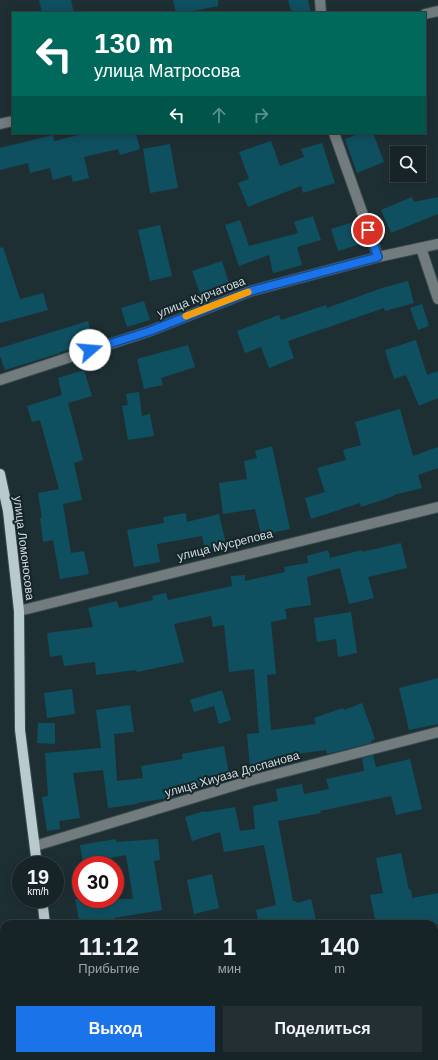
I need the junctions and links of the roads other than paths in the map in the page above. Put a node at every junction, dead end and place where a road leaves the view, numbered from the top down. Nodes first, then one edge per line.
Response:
1 (320, 0) edge
2 (438, 10) edge
3 (321, 12) edge
4 (426, 14) edge
5 (12, 121) edge
6 (0, 124) edge
7 (334, 134) edge
8 (438, 244) edge
9 (421, 248) junction
10 (378, 257) junction
11 (438, 299) edge
12 (0, 380) edge
13 (0, 474) edge
14 (438, 506) edge
15 (19, 611) junction
16 (438, 732) edge
17 (35, 846) junction
18 (36, 856) edge
19 (43, 908) edge
20 (45, 920) edge

1 - 3 street
2 - 4 street
5 - 6 street
7 - 10 street
8 - 9 street, улица Курчатова
9 - 10 street, улица Курчатова
9 - 11 street
10 - 12 street, улица Курчатова
13 - 15 main road, улица Ломоносова
14 - 15 street, улица Мусрепова
15 - 17 main road, улица Ломоносова
16 - 17 street, улица Хиуаза Доспанова
17 - 18 main road, улица Ломоносова
19 - 20 main road

